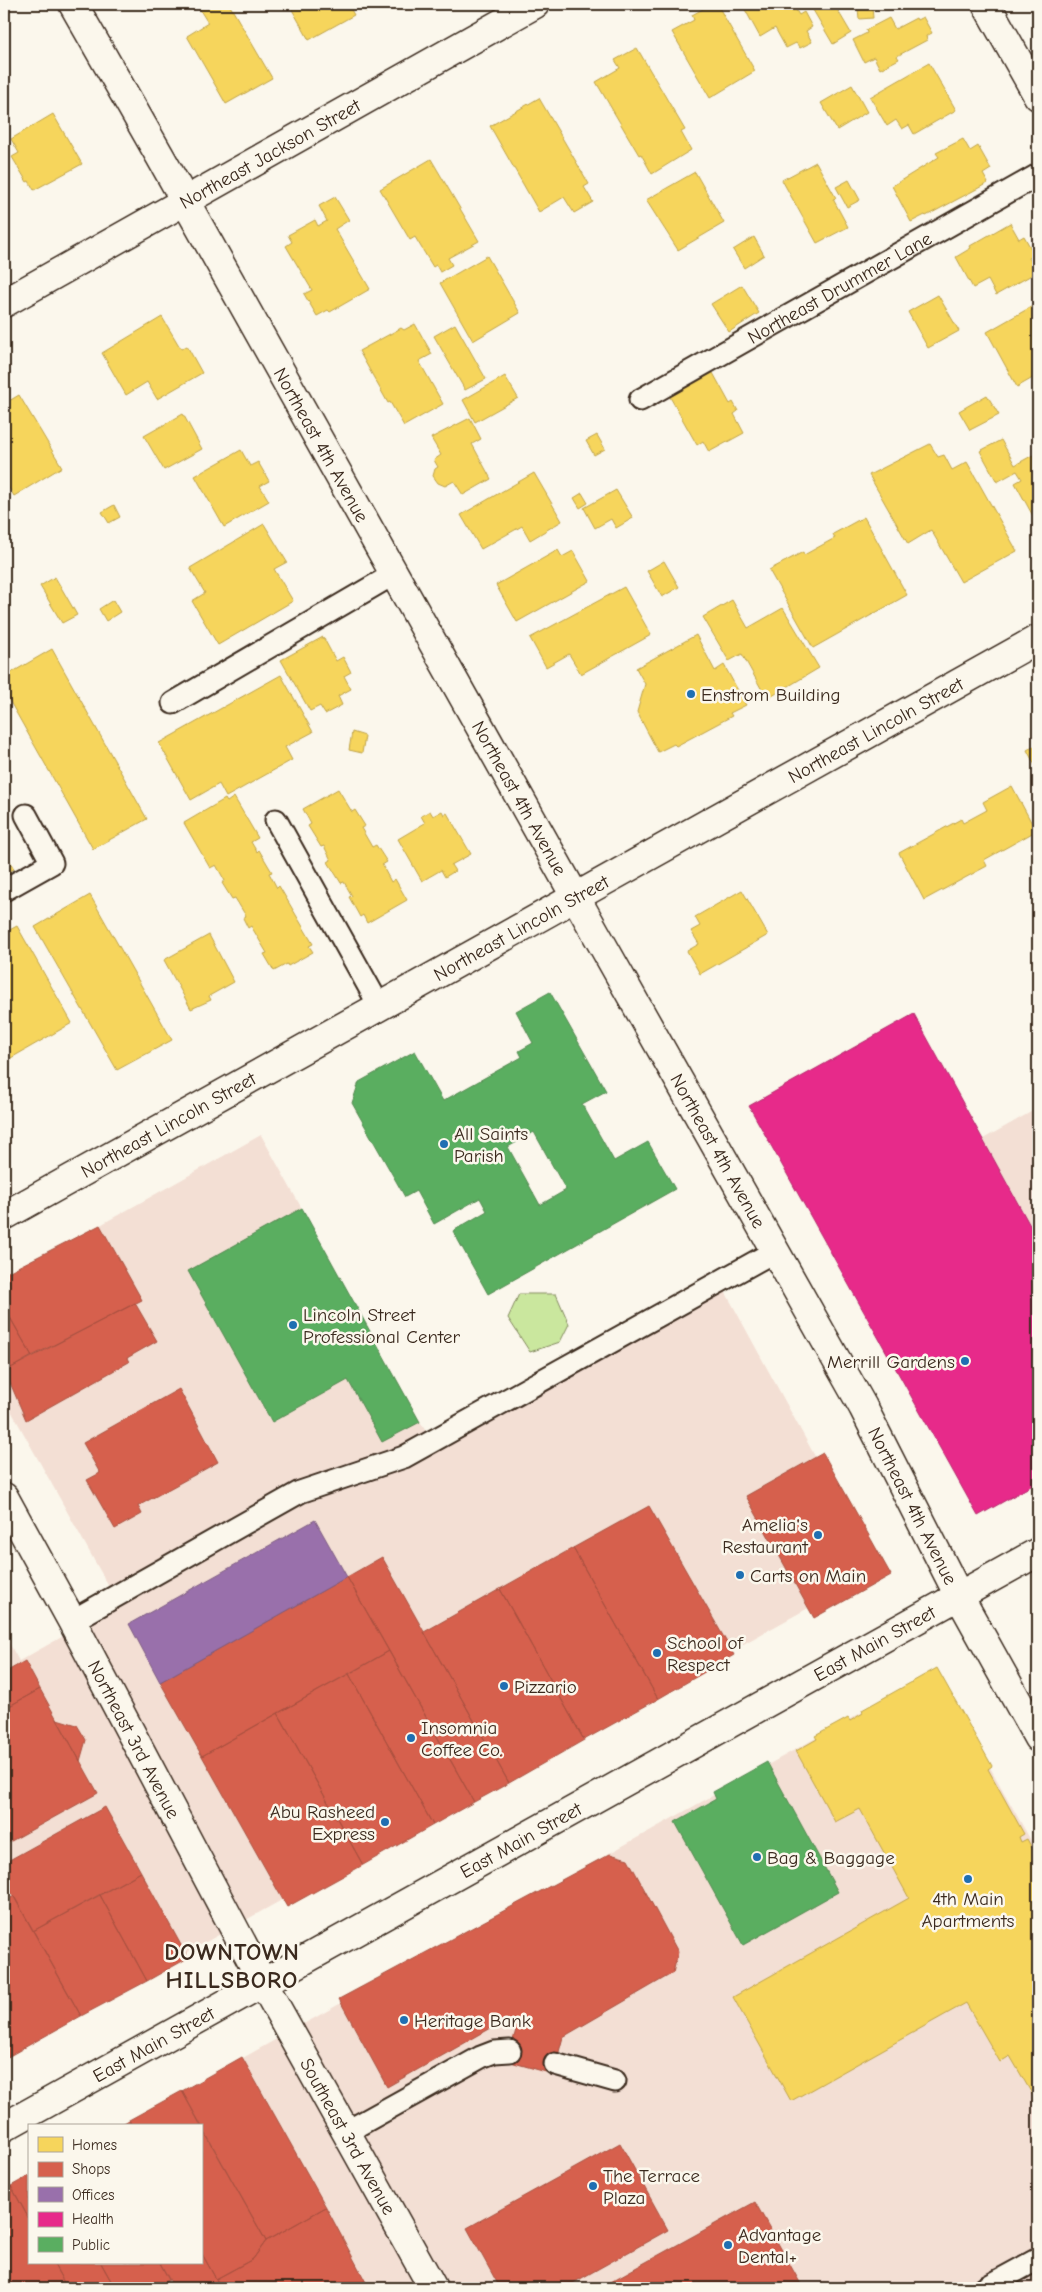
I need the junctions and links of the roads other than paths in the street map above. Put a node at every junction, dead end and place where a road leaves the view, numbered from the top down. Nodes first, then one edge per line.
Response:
1 (73, 4) edge
2 (535, 4) edge
3 (986, 4) edge
4 (1038, 96) edge
5 (1038, 175) edge
6 (185, 202) junction
7 (4, 303) edge
8 (640, 400) dead end
9 (394, 574) junction
10 (1038, 639) edge
11 (174, 703) dead end
12 (26, 815) dead end
13 (276, 820) dead end
14 (4, 890) edge
15 (576, 898) junction
16 (380, 1007) junction
17 (4, 1216) edge
18 (775, 1251) junction
19 (4, 1497) edge
20 (1038, 1552) edge
21 (959, 1596) junction
22 (72, 1621) junction
23 (1038, 1738) edge
24 (263, 1983) junction
25 (510, 2051) dead end
26 (555, 2064) dead end
27 (615, 2081) dead end
28 (4, 2127) edge
29 (346, 2132) junction
30 (1038, 2259) edge
31 (433, 2288) edge
32 (985, 2288) edge

1 - 6 street, Northeast 4th Avenue
2 - 6 street, Northeast Jackson Street
3 - 4 street
5 - 8 lane, Northeast Drummer Lane
6 - 7 street, Northeast Jackson Street
6 - 9 street, Northeast 4th Avenue
9 - 11 lane
9 - 15 street, Northeast 4th Avenue
10 - 15 street, Northeast Lincoln Street
12 - 14 lane
13 - 16 lane
15 - 16 street, Northeast Lincoln Street
15 - 18 street, Northeast 4th Avenue
16 - 17 street, Northeast Lincoln Street
18 - 21 street, Northeast 4th Avenue
18 - 22 lane
19 - 22 street, Northeast 3rd Avenue
20 - 21 street, East Main Street
21 - 23 street, Northeast 4th Avenue
21 - 24 street, East Main Street
22 - 24 street, Northeast 3rd Avenue
24 - 28 street, East Main Street
24 - 29 street, Southeast 3rd Avenue
25 - 29 lane
26 - 27 lane
29 - 31 street, Southeast 3rd Avenue
30 - 32 lane

